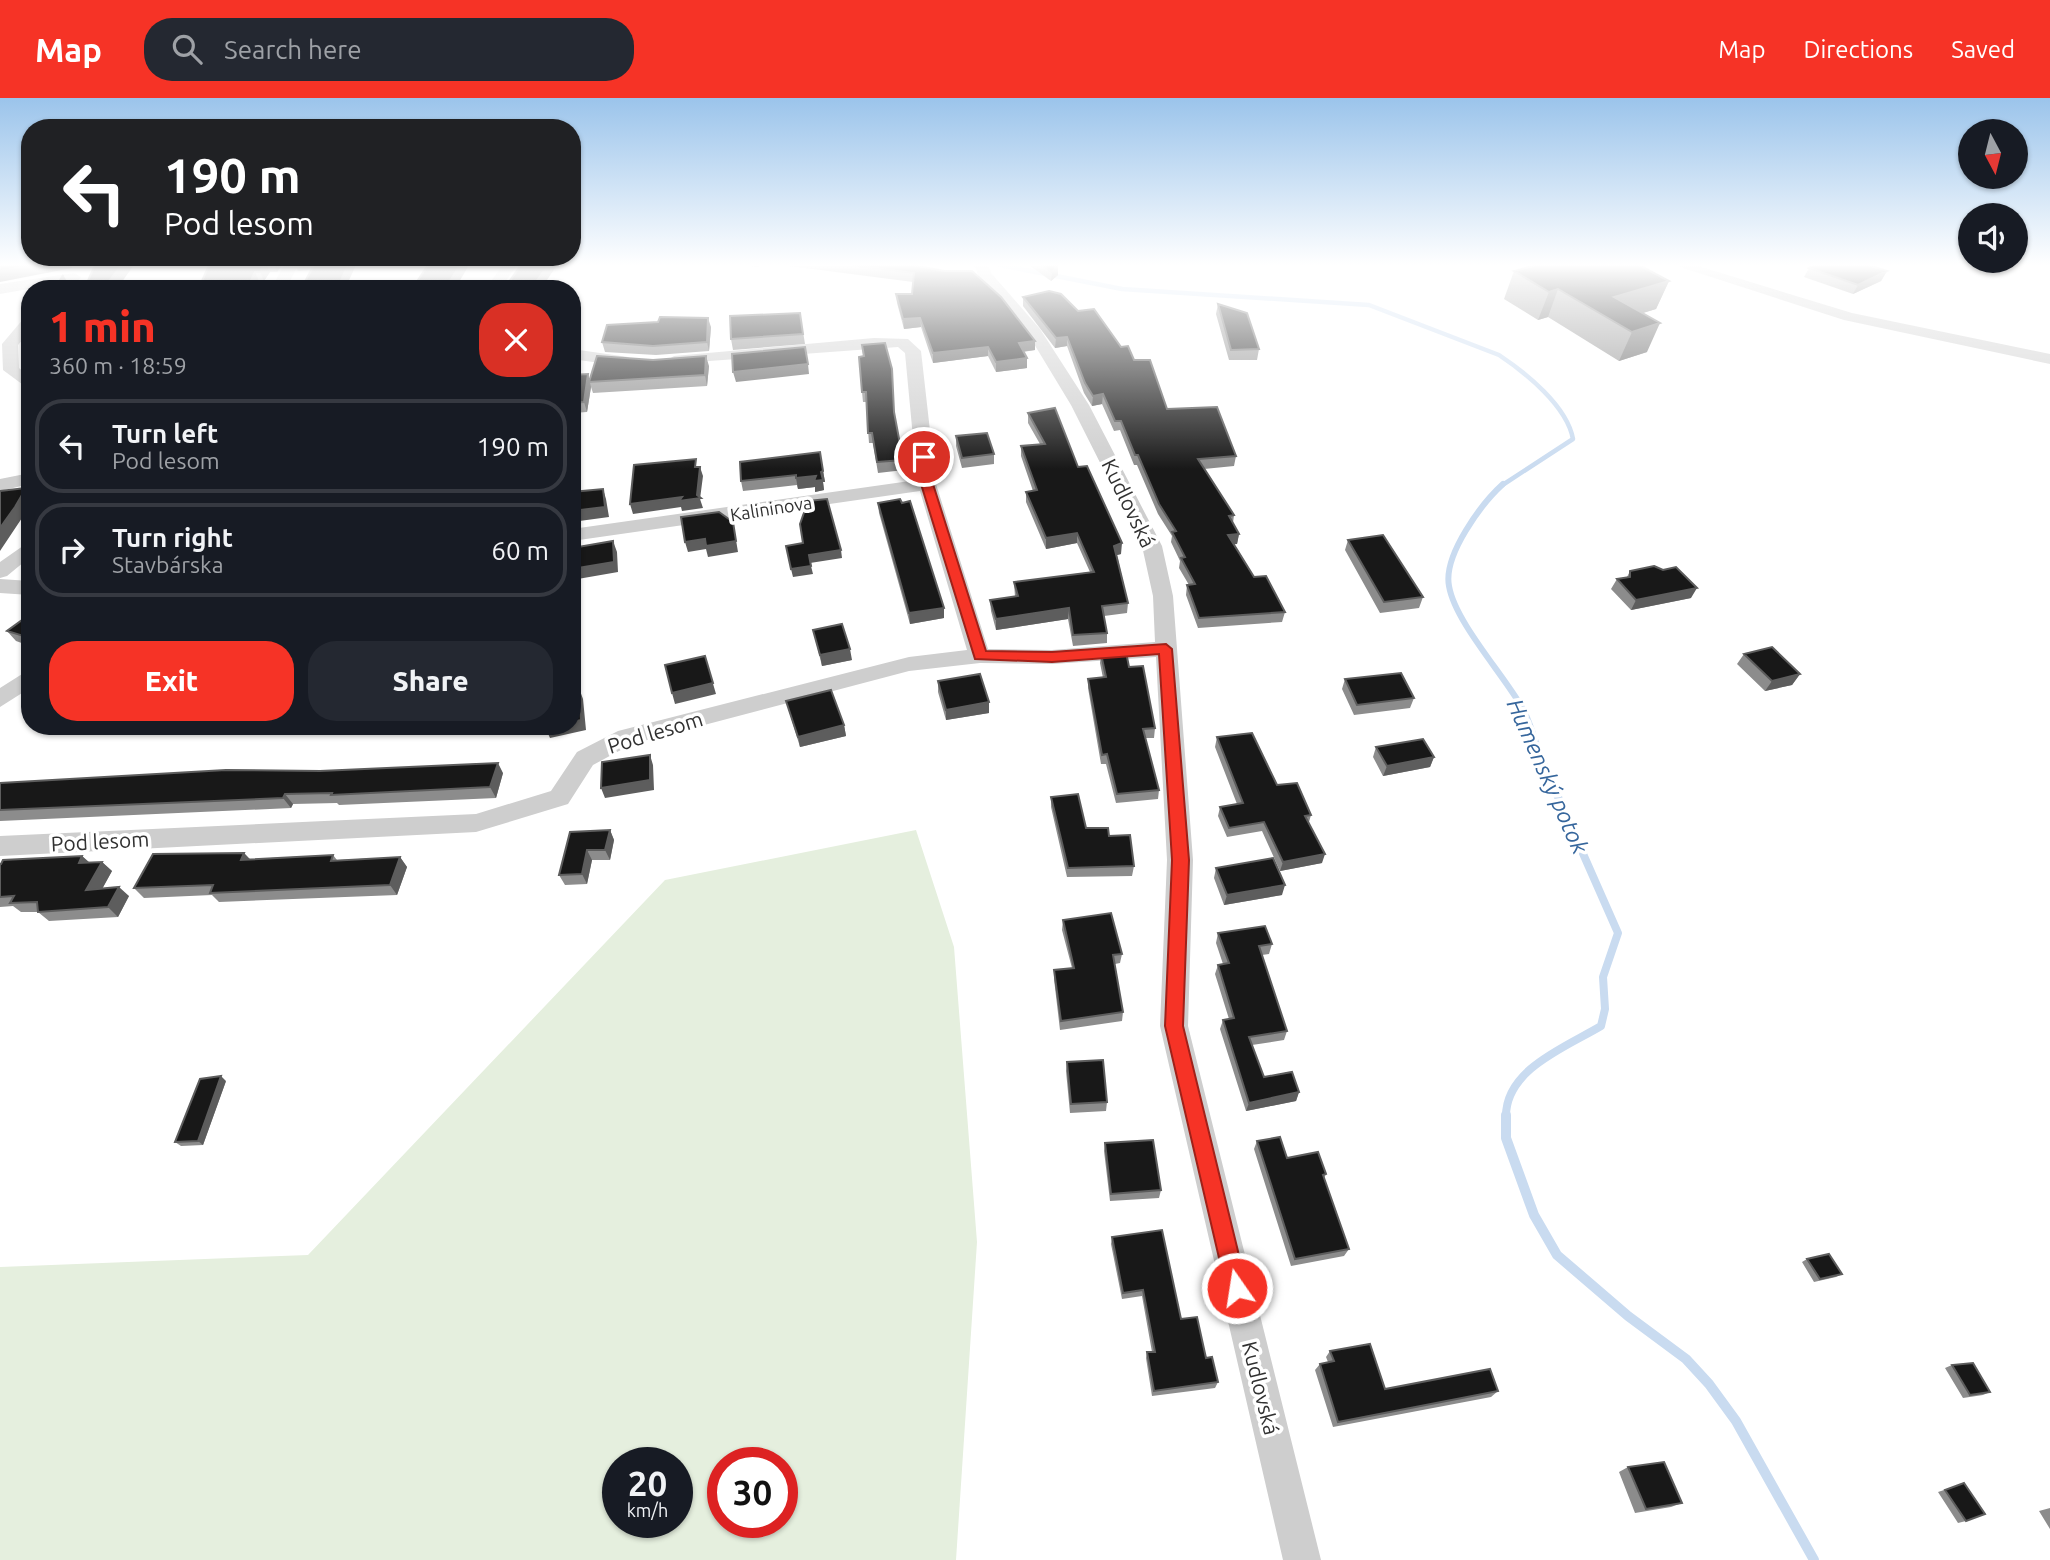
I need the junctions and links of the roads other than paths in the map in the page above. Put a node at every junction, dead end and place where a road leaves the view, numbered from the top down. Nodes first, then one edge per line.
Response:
1 (19, 333) edge
2 (1035, 333) edge
3 (1927, 333) edge
4 (581, 356) edge
5 (2050, 359) edge
6 (6, 371) edge
7 (21, 480) edge
8 (927, 484) junction
9 (0, 485) edge
10 (581, 534) edge
11 (21, 554) edge
12 (0, 572) edge
13 (0, 586) edge
14 (21, 588) edge
15 (1166, 649) junction
16 (980, 656) junction
17 (21, 683) edge
18 (0, 699) edge
19 (0, 846) edge
20 (1302, 1560) edge

1 - 6 street
2 - 15 street, Kudlovská
3 - 5 street
4 - 8 street
7 - 9 street
8 - 10 street, Kalininova
8 - 16 street
11 - 12 street
13 - 14 street
15 - 16 street, Pod lesom
15 - 20 street, Kudlovská
16 - 19 street, Pod lesom
17 - 18 street

